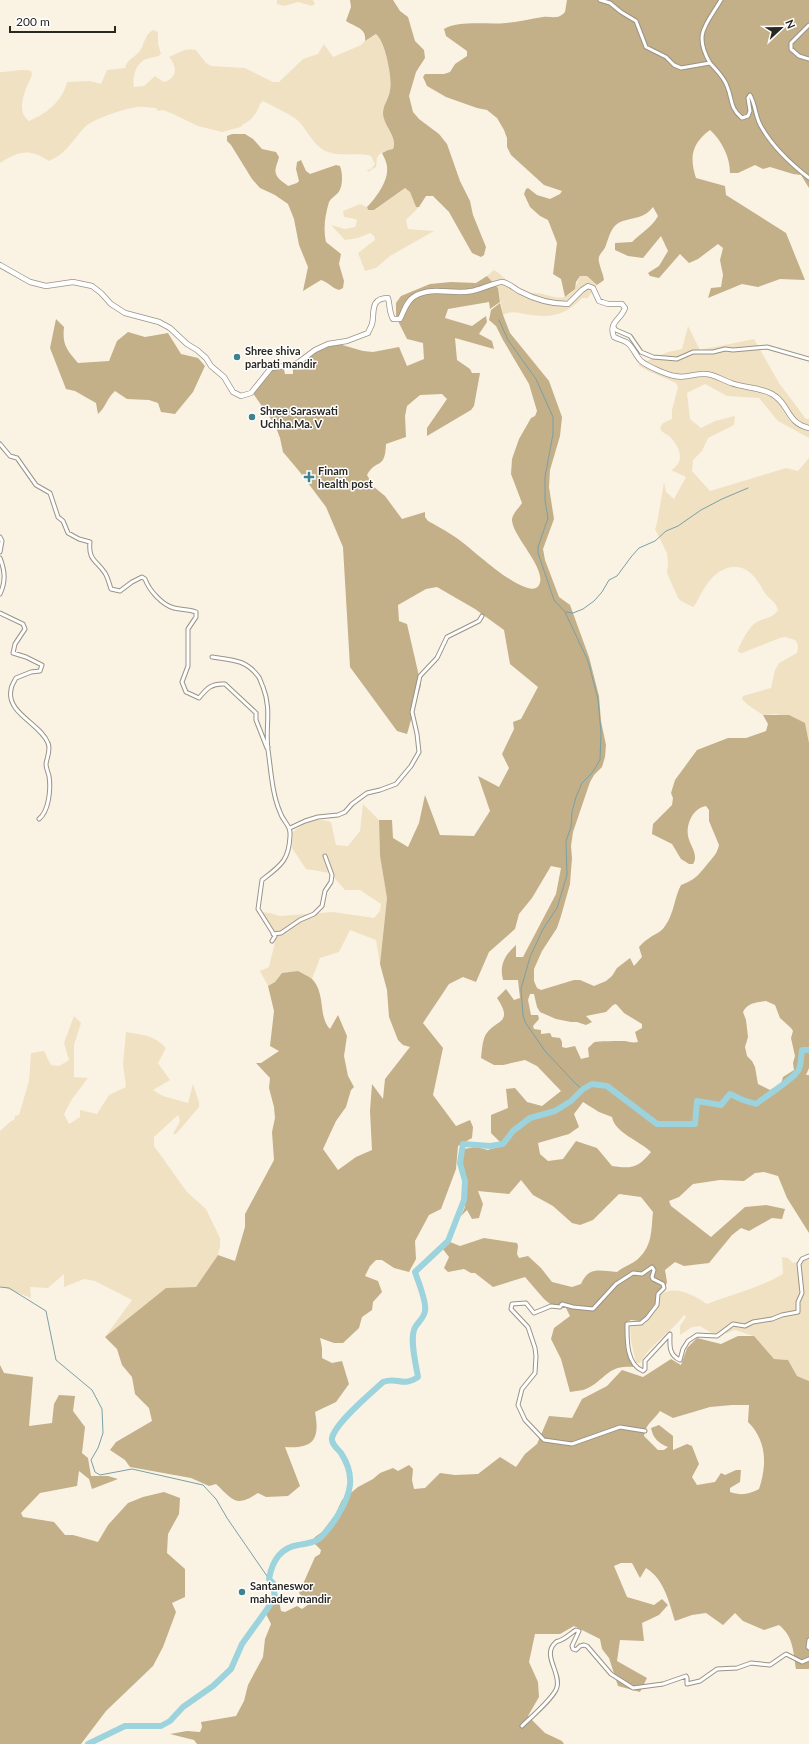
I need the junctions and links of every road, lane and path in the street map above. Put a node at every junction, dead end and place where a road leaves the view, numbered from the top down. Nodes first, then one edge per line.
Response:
1 (600, 0) edge
2 (721, 0) edge
3 (809, 25) edge
4 (809, 59) edge
5 (710, 63) junction
6 (809, 178) edge
7 (0, 265) edge
8 (613, 326) junction
9 (809, 359) edge
10 (809, 428) edge
11 (0, 444) edge
12 (0, 537) edge
13 (0, 552) edge
14 (0, 558) edge
15 (0, 594) edge
16 (0, 613) edge
17 (482, 616) dead end
18 (212, 657) dead end
19 (268, 747) junction
20 (39, 819) dead end
21 (290, 828) junction
22 (325, 856) dead end
23 (273, 934) junction
24 (272, 941) dead end
25 (809, 1256) edge
26 (645, 1431) dead end
27 (809, 1640) edge
28 (809, 1648) edge
29 (809, 1659) edge
30 (522, 1726) dead end

1 - 5 street
2 - 5 street
3 - 4 street
5 - 6 street
7 - 8 main road
8 - 9 street
8 - 10 main road
11 - 19 street
12 - 13 street
14 - 15 street
16 - 20 street
17 - 21 street
18 - 19 street
19 - 21 street
21 - 23 street
22 - 23 street
23 - 24 street
25 - 26 street
27 - 28 street
29 - 30 street

